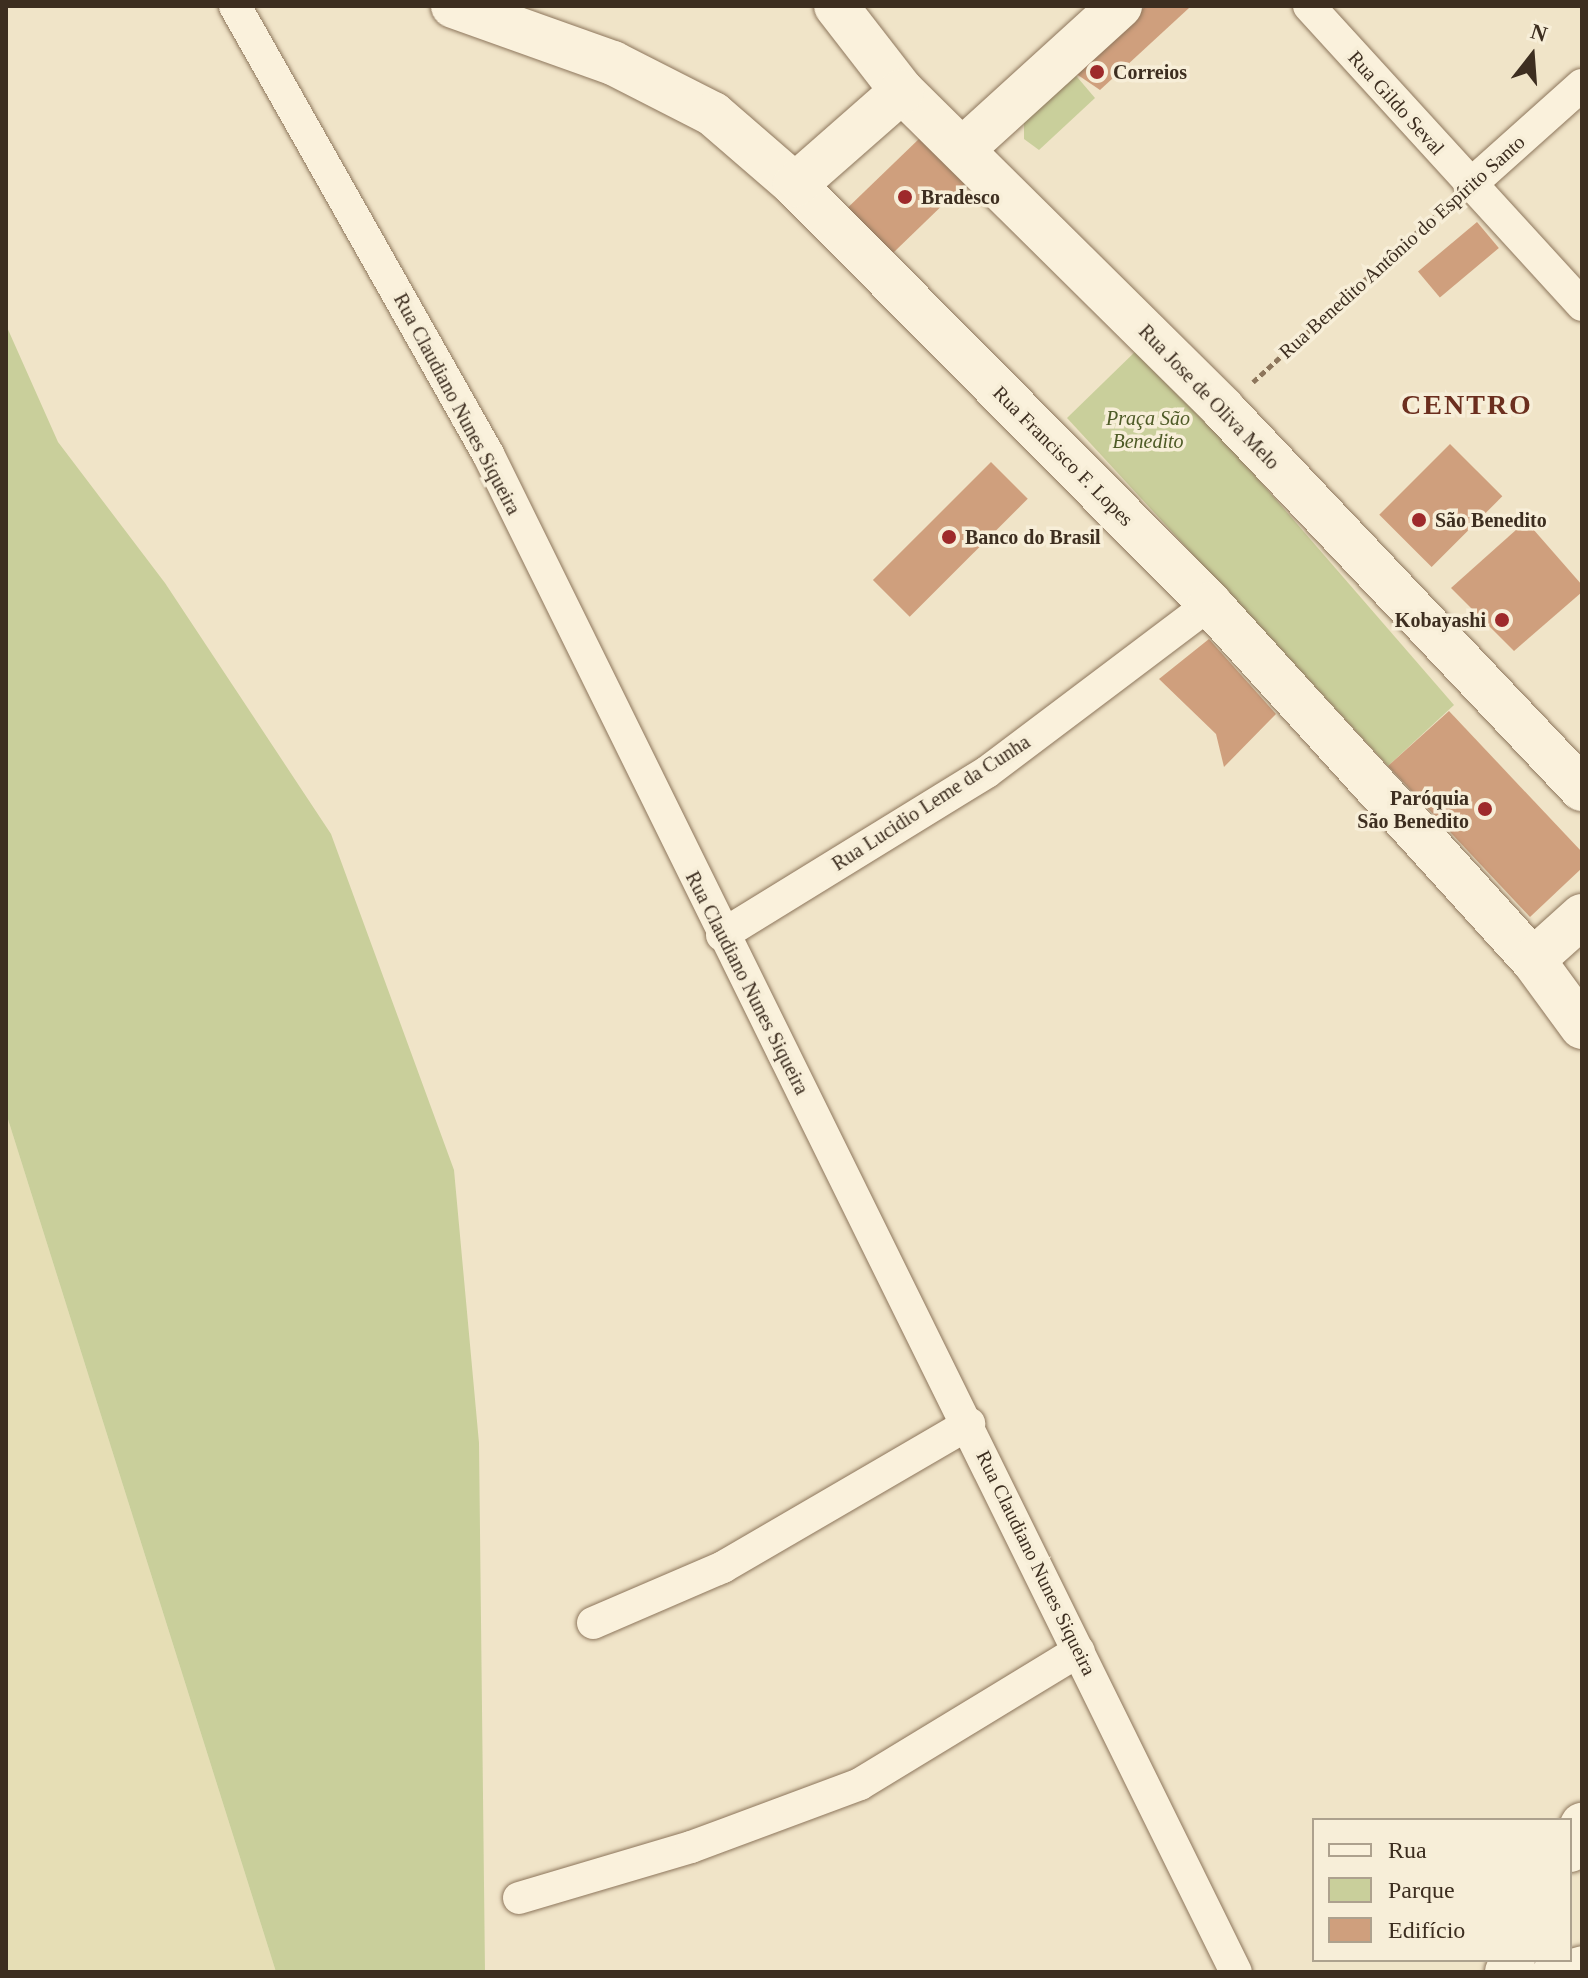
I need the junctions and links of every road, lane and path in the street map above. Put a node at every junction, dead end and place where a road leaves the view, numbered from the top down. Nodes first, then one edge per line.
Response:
1 (235, 6) edge
2 (836, 6) edge
3 (1120, 6) edge
4 (1309, 6) edge
5 (471, 8) edge
6 (1582, 85) edge
7 (902, 91) junction
8 (964, 148) junction
9 (795, 185) junction
10 (1470, 185) junction
11 (1582, 305) edge
12 (1223, 409) junction
13 (1210, 604) junction
14 (1582, 789) edge
15 (1582, 916) edge
16 (722, 935) junction
17 (1533, 960) junction
18 (1582, 1027) edge
19 (969, 1424) junction
20 (593, 1623) dead end
21 (1079, 1651) junction
22 (1582, 1825) edge
23 (1572, 1846) edge
24 (519, 1898) dead end
25 (1582, 1962) edge
26 (1236, 1972) edge
27 (1548, 1972) edge

1 - 16 street, Rua Claudiano Nunes Siqueira
2 - 7 street, Rua Jose de Oliva Melo
3 - 8 street
4 - 10 street, Rua Gildo Seval
5 - 9 street, Rua Francisco F. Lopes
6 - 10 street, Rua Benedito Antônio do Espírito Santo
7 - 8 street, Rua Jose de Oliva Melo
7 - 9 street
8 - 12 street, Rua Jose de Oliva Melo
9 - 13 street, Rua Francisco F. Lopes
10 - 11 street, Rua Gildo Seval
10 - 12 path, Rua Benedito Antônio do Espírito Santo
12 - 14 street, Rua Jose de Oliva Melo
13 - 16 street, Rua Lucidio Leme da Cunha
13 - 17 street, Rua Francisco F. Lopes
15 - 17 street
16 - 19 street, Rua Claudiano Nunes Siqueira
17 - 18 street, Rua Francisco F. Lopes
19 - 20 street
19 - 21 street, Rua Claudiano Nunes Siqueira
21 - 24 street
21 - 26 street, Rua Claudiano Nunes Siqueira
22 - 23 street
25 - 27 street

